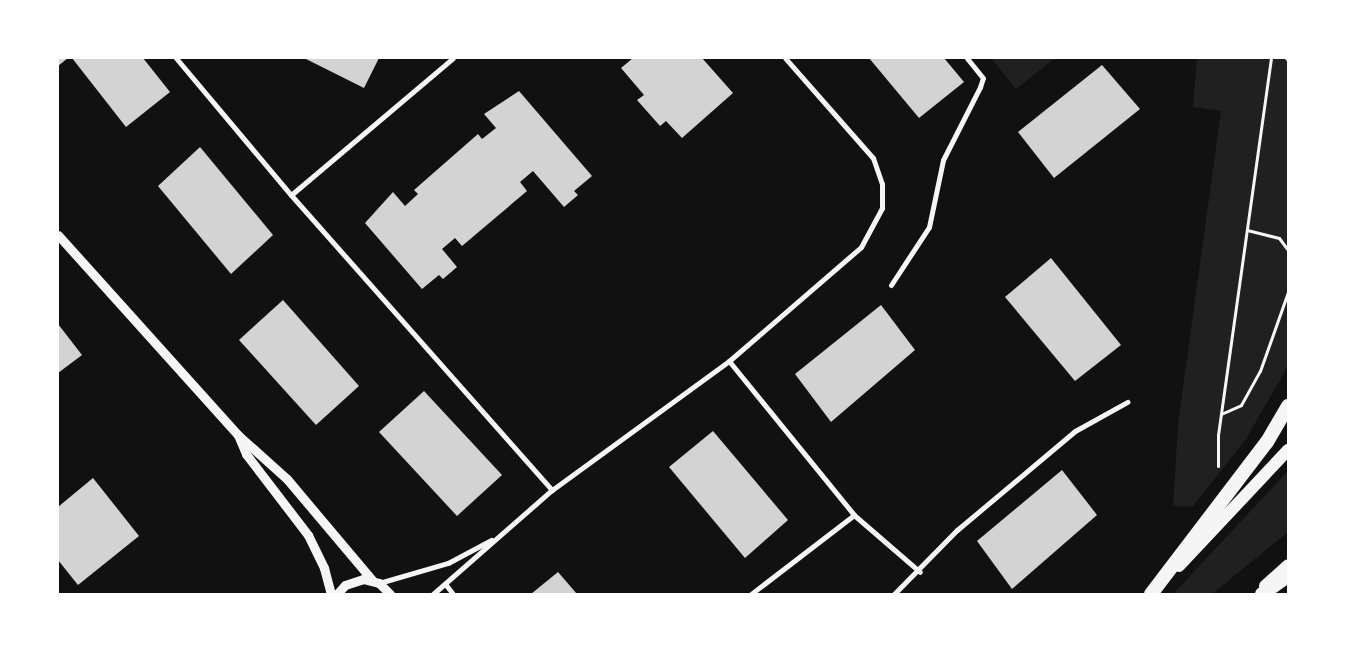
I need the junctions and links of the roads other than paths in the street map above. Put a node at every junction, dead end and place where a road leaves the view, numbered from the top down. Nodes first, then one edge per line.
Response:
1 (176, 58) edge
2 (453, 58) edge
3 (785, 58) edge
4 (967, 58) edge
5 (291, 195) junction
6 (58, 235) edge
7 (890, 285) dead end
8 (729, 361) junction
9 (1127, 402) dead end
10 (1288, 406) edge
11 (238, 435) junction
12 (1288, 450) edge
13 (552, 490) junction
14 (854, 515) junction
15 (498, 535) junction
16 (1288, 565) edge
17 (920, 572) junction
18 (1288, 576) edge
19 (375, 582) junction
20 (446, 585) junction
21 (331, 594) edge
22 (337, 594) edge
23 (390, 594) edge
24 (433, 594) edge
25 (453, 594) edge
26 (751, 594) edge
27 (894, 594) edge
28 (1152, 594) edge
29 (1255, 594) edge
30 (1262, 594) edge

1 - 5 street
2 - 5 street
3 - 8 street
4 - 7 street
5 - 13 street
6 - 11 street
8 - 13 street
8 - 14 street
9 - 17 street
10 - 28 highway
11 - 19 street
11 - 21 street
12 - 28 main road
13 - 15 street
14 - 17 street
14 - 26 street
15 - 19 street
15 - 20 street
16 - 29 main road
17 - 27 street
18 - 30 highway
19 - 22 street
19 - 23 street
20 - 24 street
20 - 25 street

